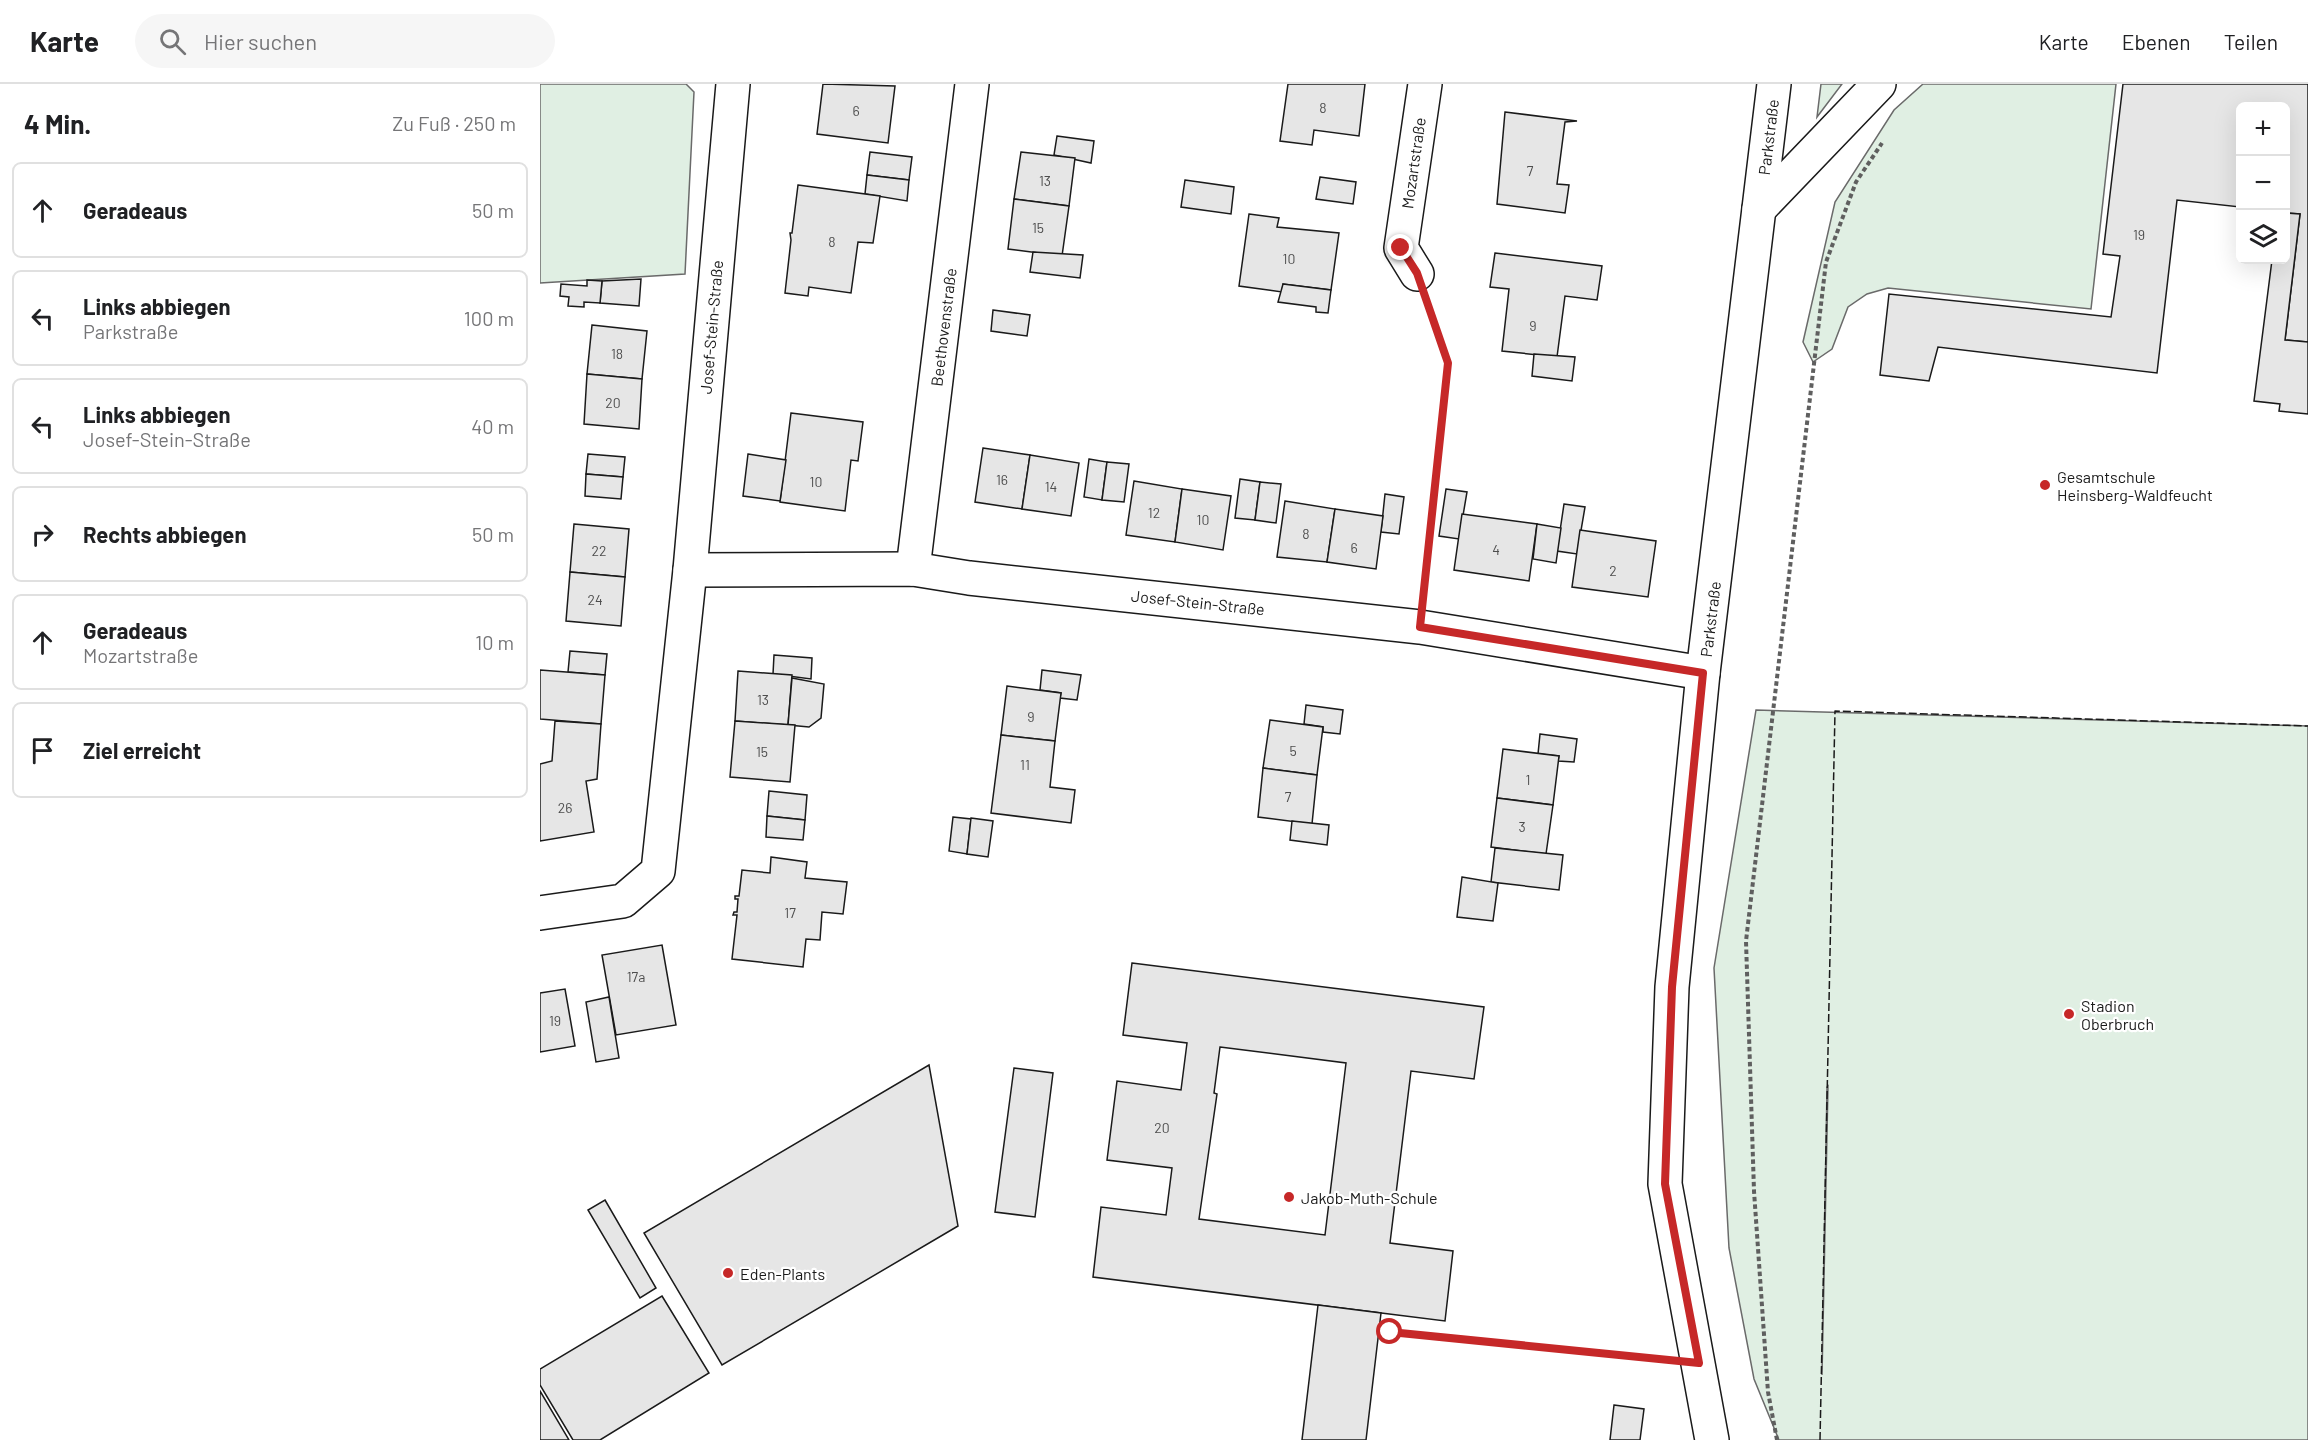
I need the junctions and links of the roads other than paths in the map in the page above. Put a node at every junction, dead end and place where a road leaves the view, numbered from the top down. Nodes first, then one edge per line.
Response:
1 (733, 84) edge
2 (972, 84) edge
3 (1425, 84) edge
4 (1774, 84) edge
5 (1879, 84) edge
6 (1759, 209) junction
7 (1417, 273) road end
8 (913, 569) junction
9 (690, 570) junction
10 (1703, 673) junction
11 (540, 913) edge
12 (1712, 1440) edge

1 - 9 street, Josef-Stein-Straße
2 - 8 street, Beethovenstraße
3 - 7 street, Mozartstraße
4 - 6 street, Parkstraße
5 - 6 street
6 - 10 street, Parkstraße
8 - 9 street, Josef-Stein-Straße
8 - 10 street, Josef-Stein-Straße
9 - 11 street, Josef-Stein-Straße
10 - 12 street, Parkstraße

